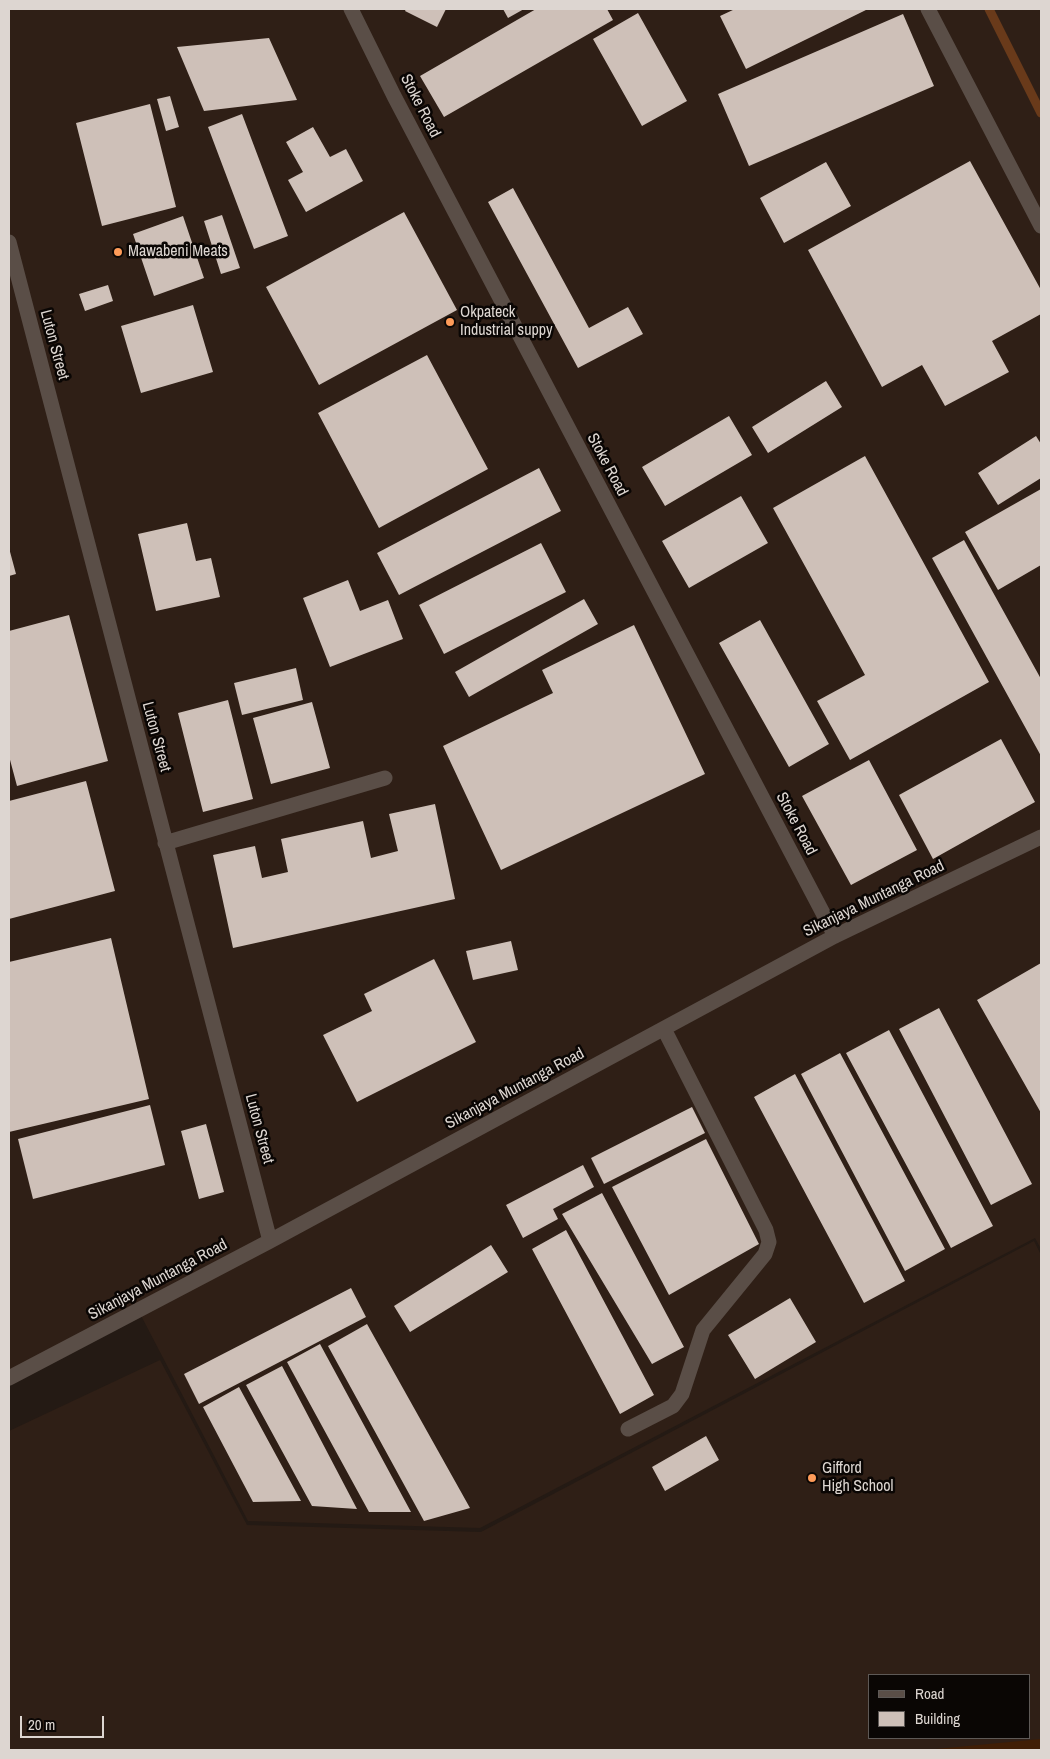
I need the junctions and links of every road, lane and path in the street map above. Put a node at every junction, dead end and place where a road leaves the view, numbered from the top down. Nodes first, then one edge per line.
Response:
1 (352, 9) edge
2 (928, 9) edge
3 (1041, 226) edge
4 (9, 242) edge
5 (385, 778) dead end
6 (1041, 837) edge
7 (165, 843) junction
8 (835, 936) junction
9 (664, 1029) junction
10 (270, 1241) junction
11 (9, 1378) edge
12 (628, 1429) dead end

1 - 8 street, Stoke Road
2 - 3 street
4 - 7 street, Luton Street
5 - 7 street
6 - 8 street, Sikanjaya Muntanga Road
7 - 10 street, Luton Street
8 - 9 street, Sikanjaya Muntanga Road
9 - 10 street, Sikanjaya Muntanga Road
9 - 12 street
10 - 11 street, Sikanjaya Muntanga Road

